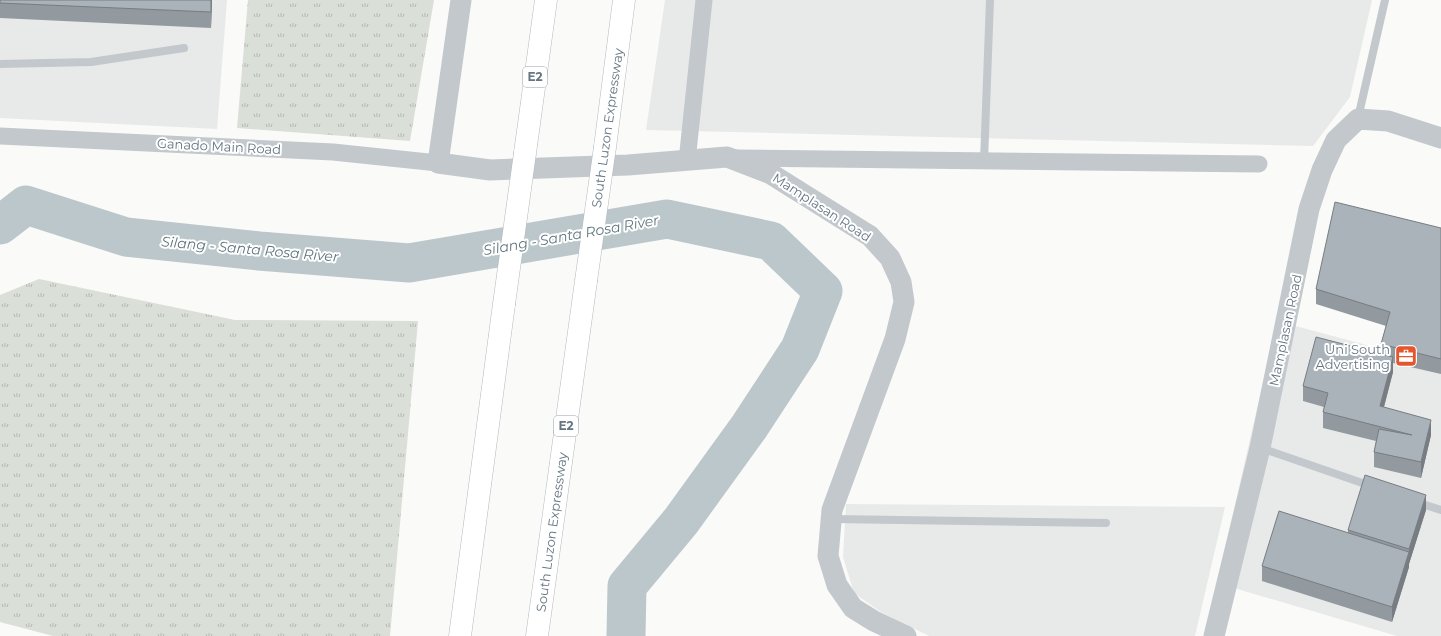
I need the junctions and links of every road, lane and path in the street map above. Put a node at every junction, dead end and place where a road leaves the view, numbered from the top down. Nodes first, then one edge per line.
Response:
1 (461, 0) edge
2 (546, 0) edge
3 (624, 0) edge
4 (704, 0) edge
5 (990, 0) edge
6 (1385, 0) edge
7 (184, 48) dead end
8 (0, 64) edge
9 (1358, 119) junction
10 (0, 136) edge
11 (1441, 138) edge
12 (727, 157) junction
13 (687, 161) junction
14 (984, 161) junction
15 (438, 163) junction
16 (1259, 164) dead end
17 (1260, 448) junction
18 (1381, 490) edge
19 (1411, 500) edge
20 (1441, 510) edge
21 (831, 520) junction
22 (1106, 523) dead end
23 (460, 636) edge
24 (537, 636) edge
25 (906, 636) edge
26 (1214, 636) edge

1 - 15 street
2 - 23 highway, E2, bridge
3 - 24 highway, South Luzon Expressway / E2, bridge
4 - 13 street
5 - 14 lane
6 - 9 lane
7 - 8 lane
9 - 11 street
9 - 17 street, Mamplasan Road
10 - 15 street, Ganado Main Road
12 - 13 street, Mamplasan Road
12 - 14 street
12 - 21 street, Mamplasan Road
13 - 15 street, Mamplasan Road
14 - 16 street
17 - 18 lane
17 - 26 street, Mamplasan Road
19 - 20 lane
21 - 22 lane
21 - 25 street, Mamplasan Road

